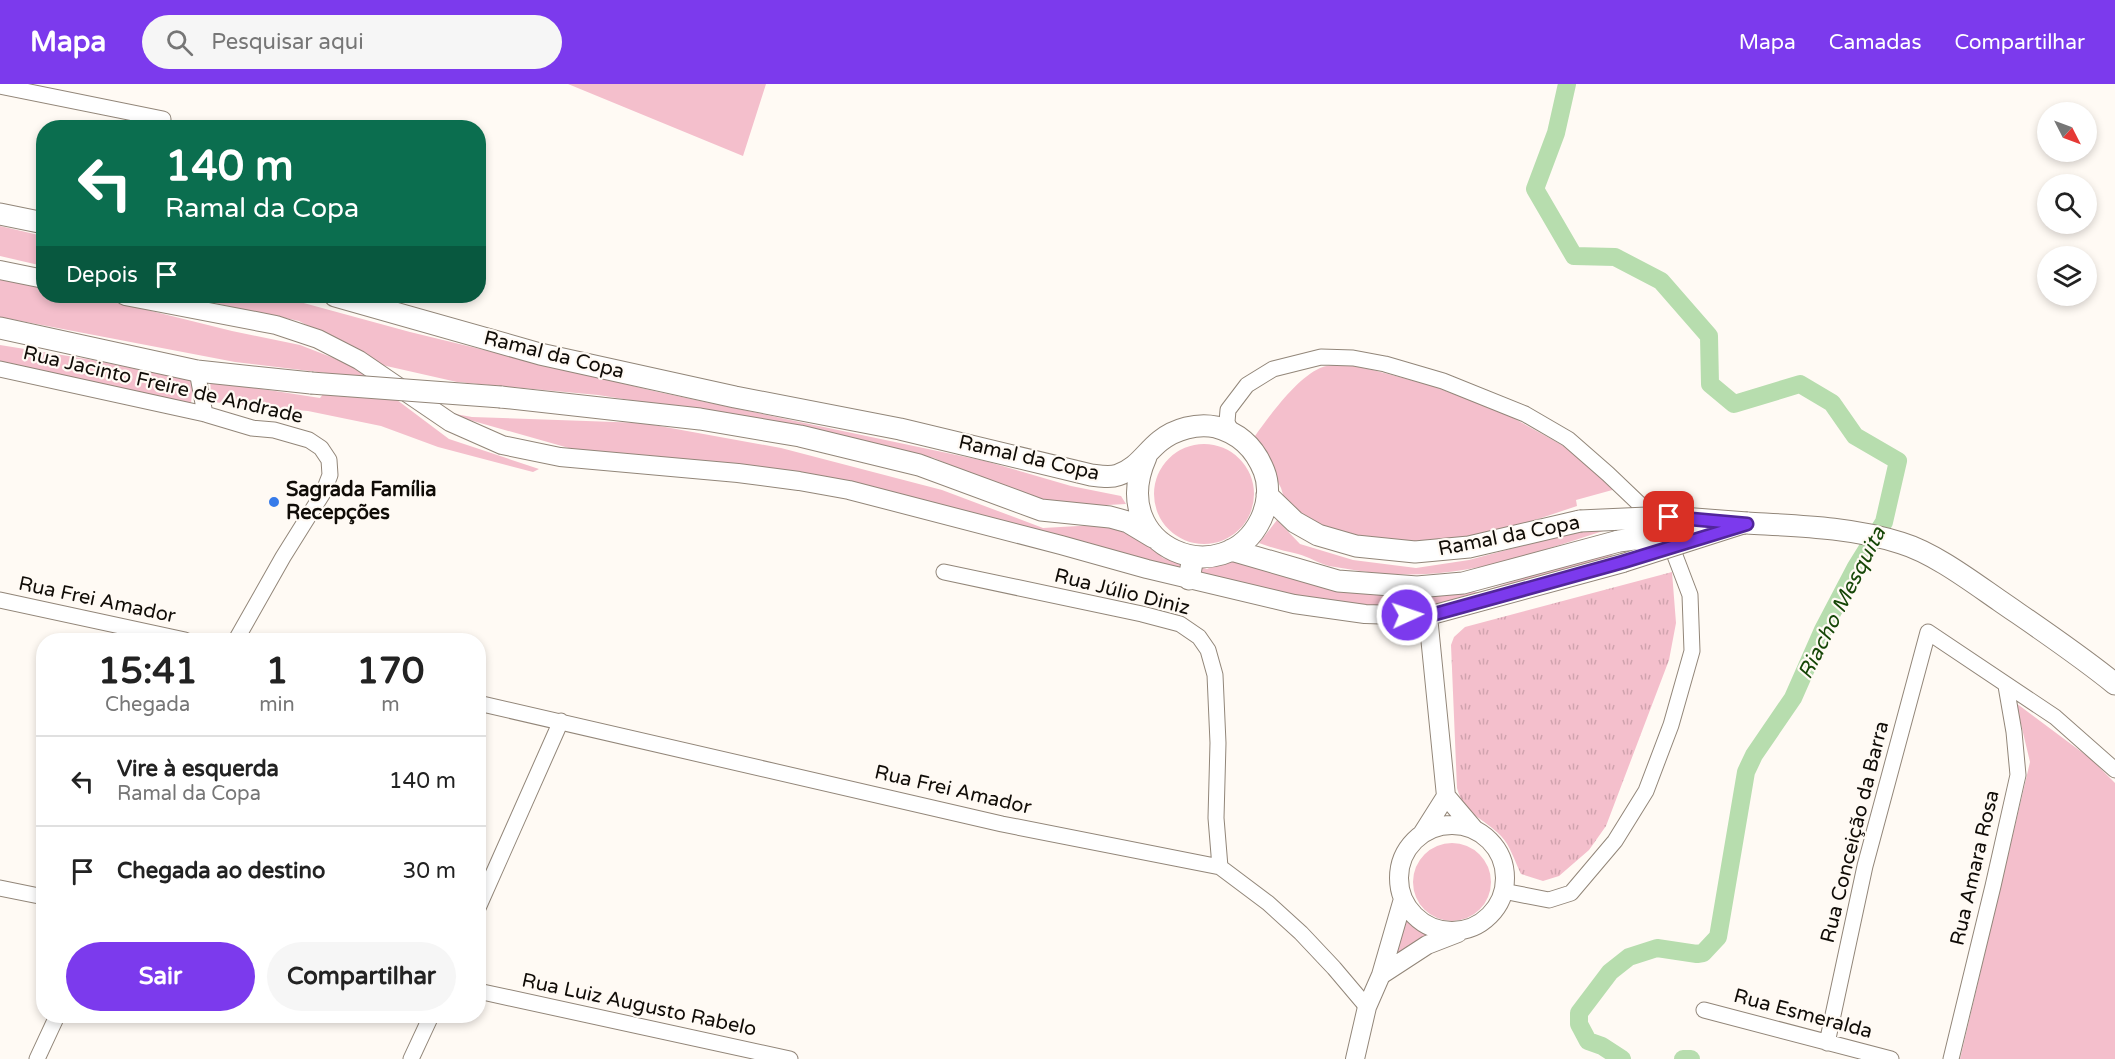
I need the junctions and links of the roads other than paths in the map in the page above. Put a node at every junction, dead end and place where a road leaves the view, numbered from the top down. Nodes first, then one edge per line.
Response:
1 (0, 86) edge
2 (163, 119) dead end
3 (0, 214) edge
4 (36, 221) edge
5 (0, 270) edge
6 (36, 277) edge
7 (163, 303) edge
8 (360, 303) edge
9 (0, 328) edge
10 (0, 369) edge
11 (197, 371) junction
12 (205, 414) junction
13 (1232, 433) junction
14 (1146, 457) junction
15 (1267, 495) junction
16 (1747, 524) junction
17 (1158, 541) junction
18 (1231, 550) junction
19 (1193, 557) junction
20 (944, 572) dead end
21 (1189, 579) junction
22 (0, 600) edge
23 (1428, 616) junction
24 (153, 633) edge
25 (240, 633) edge
26 (2115, 684) edge
27 (2006, 686) junction
28 (486, 706) edge
29 (561, 721) junction
30 (2115, 770) edge
31 (1446, 796) junction
32 (1474, 829) junction
33 (1422, 834) junction
34 (1220, 867) junction
35 (0, 888) edge
36 (486, 890) edge
37 (1503, 891) junction
38 (36, 895) edge
39 (1403, 899) junction
40 (1462, 931) junction
41 (1381, 975) junction
42 (486, 993) edge
43 (1368, 1007) junction
44 (1704, 1010) dead end
45 (54, 1023) edge
46 (428, 1023) edge
47 (1827, 1042) junction
48 (37, 1059) edge
49 (411, 1059) edge
50 (790, 1059) edge
51 (1355, 1059) edge
52 (1891, 1059) edge
53 (1951, 1059) edge

1 - 2 street
3 - 4 main road
5 - 6 street
7 - 21 street
8 - 14 main road, Ramal da Copa
9 - 11 main road, Ramal da Copa
10 - 12 street, Rua Jacinto Freire de Andrade
11 - 12 street
11 - 17 main road, Ramal da Copa, bridge
12 - 25 street, Rua Jacinto Freire de Andrade
13 - 14 main road, Ramal da Copa
13 - 15 main road, Ramal da Copa
13 - 37 street
14 - 17 main road
15 - 16 main road, Ramal da Copa, bridge
15 - 18 main road
16 - 18 main road, Ramal da Copa, bridge
16 - 23 street, bridge
16 - 26 main road
17 - 19 main road
18 - 19 main road
19 - 21 main road
20 - 34 street, Rua Júlio Diniz
21 - 23 street
22 - 24 street, Rua Frei Amador
23 - 31 street
27 - 30 street
27 - 47 street, Rua Conceição da Barra
27 - 53 street, Rua Amara Rosa
28 - 29 street, Rua Frei Amador
29 - 34 street, Rua Frei Amador
29 - 36 street
31 - 32 street
31 - 33 street
32 - 33 street
32 - 37 street
33 - 39 street
34 - 43 street, Rua Frei Amador
35 - 38 street
37 - 40 street
39 - 40 street
39 - 41 street
40 - 41 street
41 - 43 street
42 - 50 street, Rua Luiz Augusto Rabelo
43 - 51 street
44 - 47 street, Rua Esmeralda
45 - 48 street
46 - 49 street
47 - 52 street, Rua Esmeralda

